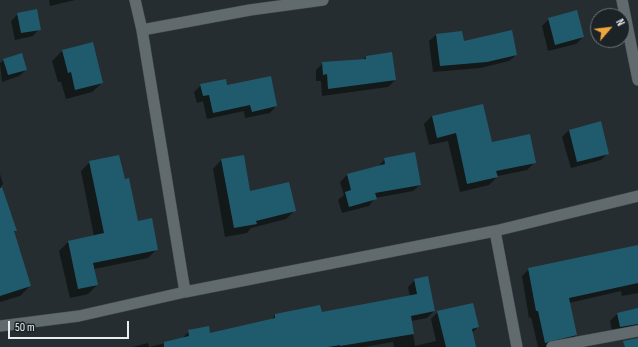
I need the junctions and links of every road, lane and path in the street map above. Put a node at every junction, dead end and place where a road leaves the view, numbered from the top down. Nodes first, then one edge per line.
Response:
1 (134, 0) edge
2 (322, 0) edge
3 (622, 0) edge
4 (142, 30) junction
5 (638, 80) edge
6 (638, 196) edge
7 (495, 231) junction
8 (185, 292) junction
9 (0, 326) edge
10 (638, 331) edge
11 (517, 347) edge
12 (552, 347) edge

1 - 4 street
2 - 4 street
3 - 5 street
4 - 8 street
6 - 7 street
7 - 8 street
7 - 11 street
8 - 9 street
10 - 12 street

